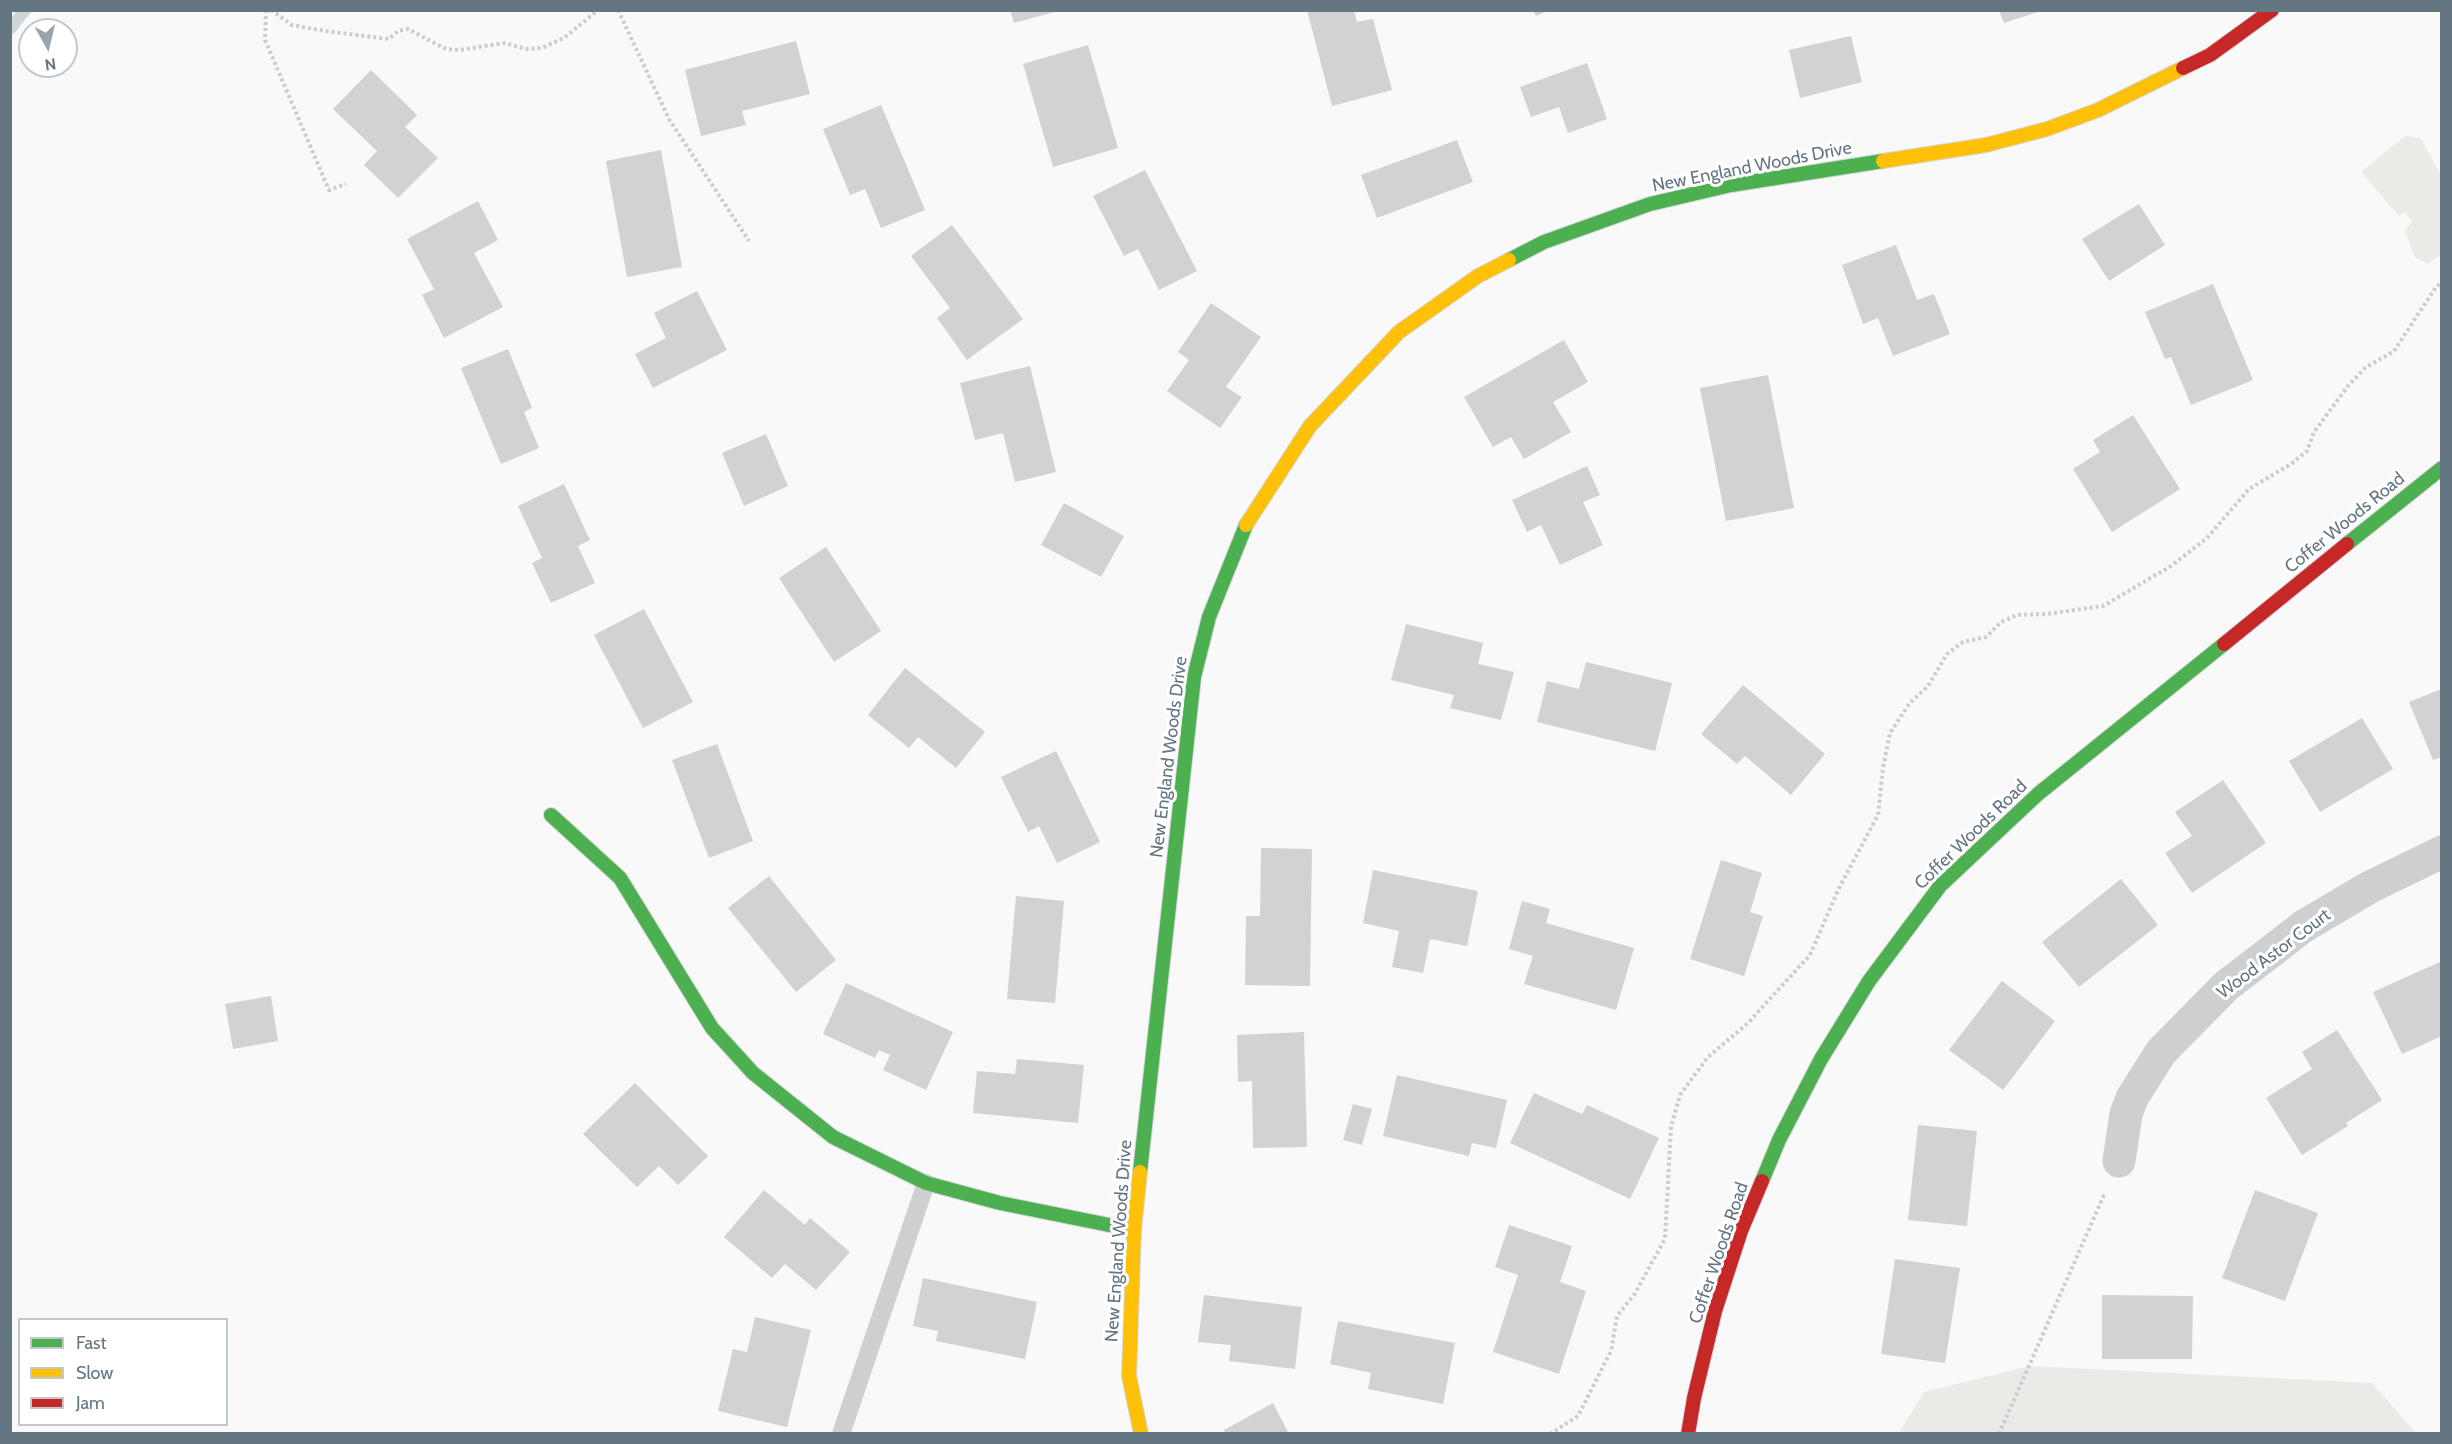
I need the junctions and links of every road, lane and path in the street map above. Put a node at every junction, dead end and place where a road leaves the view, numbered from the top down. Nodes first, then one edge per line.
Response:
1 (266, 10) edge
2 (271, 10) edge
3 (598, 10) edge
4 (618, 10) edge
5 (2272, 10) edge
6 (346, 184) dead end
7 (749, 241) dead end
8 (2442, 282) edge
9 (2442, 468) edge
10 (551, 815) dead end
11 (2442, 852) edge
12 (2119, 1161) joint
13 (926, 1183) junction
14 (1134, 1230) junction
15 (841, 1434) edge
16 (1142, 1434) edge
17 (1550, 1434) edge
18 (1688, 1434) edge
19 (1999, 1434) edge

1 - 6 path
2 - 3 path
4 - 7 path
5 - 14 street, New England Woods Drive
8 - 17 path
9 - 18 street, Coffer Woods Road
10 - 13 street
11 - 12 street, Wood Astor Court
12 - 19 path
13 - 14 street
13 - 15 lane
14 - 16 street, New England Woods Drive

